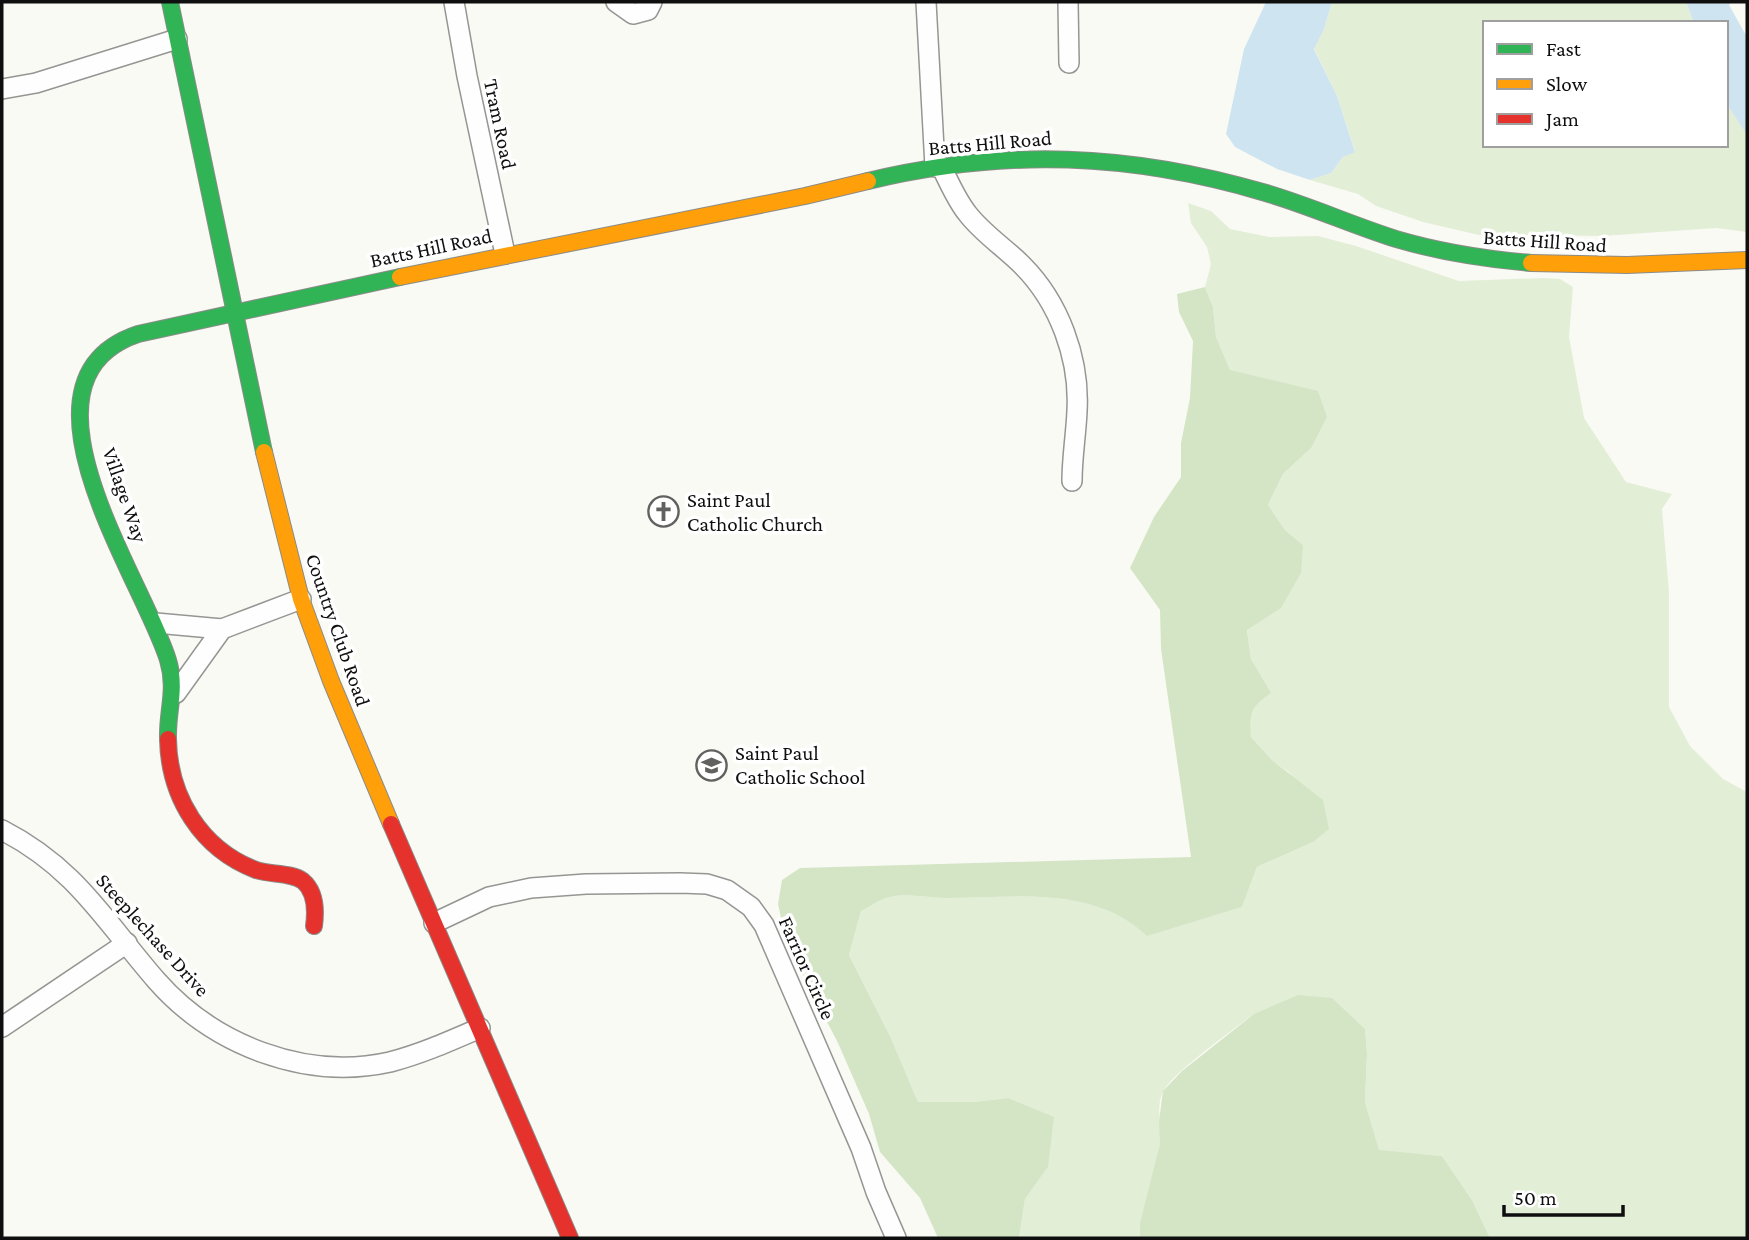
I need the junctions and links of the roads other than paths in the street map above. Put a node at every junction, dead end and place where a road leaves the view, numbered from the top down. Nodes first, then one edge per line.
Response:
1 (170, 2) edge
2 (454, 2) edge
3 (616, 2) edge
4 (652, 2) edge
5 (926, 2) edge
6 (1068, 2) edge
7 (177, 39) junction
8 (1069, 64) dead end
9 (2, 89) edge
10 (938, 167) junction
11 (505, 254) junction
12 (1747, 260) edge
13 (235, 311) junction
14 (1072, 481) dead end
15 (301, 599) junction
16 (156, 623) junction
17 (222, 629) junction
18 (176, 692) junction
19 (2, 830) edge
20 (434, 923) junction
21 (314, 926) dead end
22 (127, 943) junction
23 (2, 1027) edge
24 (480, 1028) junction
25 (570, 1238) edge
26 (896, 1238) edge

1 - 7 street, Country Club Road
2 - 11 street, Tram Road
3 - 4 street
5 - 10 street
6 - 8 street
7 - 9 street
7 - 13 street, Country Club Road
10 - 11 street, Batts Hill Road
10 - 12 street, Batts Hill Road
10 - 14 street
11 - 13 street, Batts Hill Road
13 - 15 street, Country Club Road
13 - 16 street, Village Way
15 - 17 street
15 - 20 street, Country Club Road
16 - 17 street
16 - 18 street, Village Way
17 - 18 street, Village Way
18 - 21 street, Village Way
19 - 22 street, Steeplechase Drive
20 - 24 street, Country Club Road
20 - 26 street, Farrior Circle
22 - 23 street
22 - 24 street, Steeplechase Drive
24 - 25 street, Country Club Road

